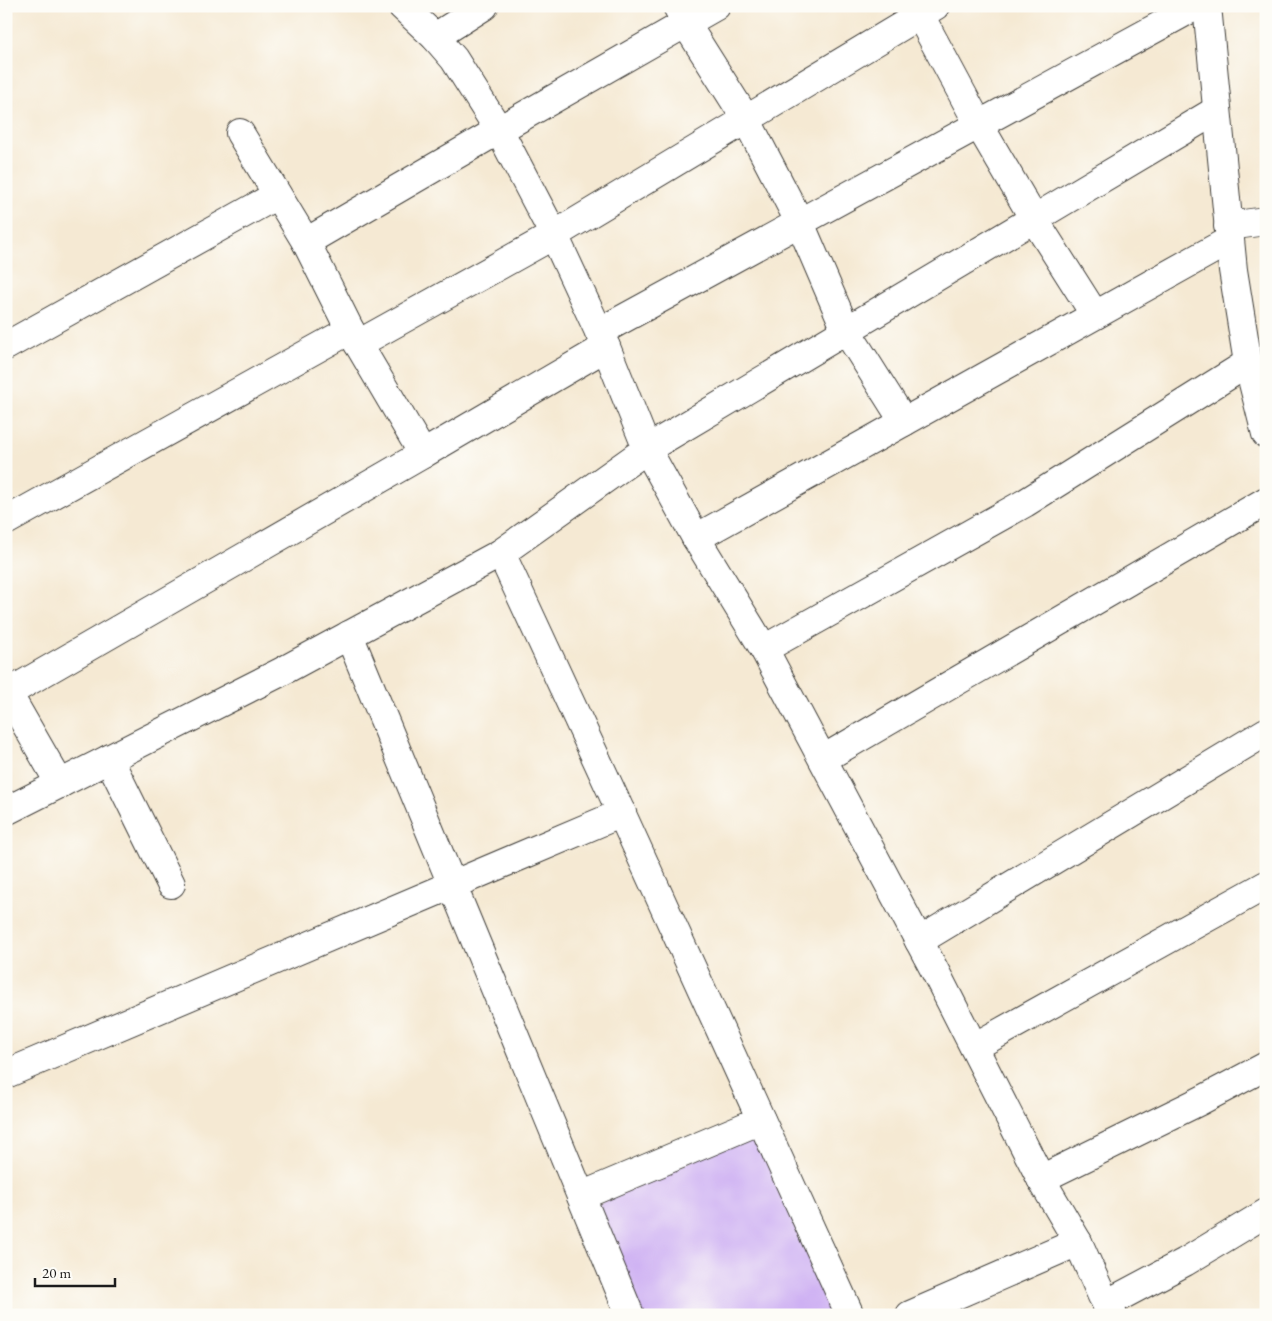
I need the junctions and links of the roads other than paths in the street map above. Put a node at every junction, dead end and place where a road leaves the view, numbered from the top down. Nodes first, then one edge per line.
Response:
1 (402, 6) edge
2 (484, 6) edge
3 (716, 6) edge
4 (1196, 6) edge
5 (1207, 6) edge
6 (923, 9) edge
7 (681, 15) edge
8 (435, 37) junction
9 (1217, 110) junction
10 (746, 119) junction
11 (979, 125) junction
12 (499, 130) junction
13 (240, 133) dead end
14 (277, 195) junction
15 (1034, 219) junction
16 (1266, 222) edge
17 (800, 223) junction
18 (1229, 233) junction
19 (554, 235) junction
20 (306, 242) junction
21 (1095, 315) junction
22 (846, 330) junction
23 (354, 337) junction
24 (603, 340) junction
25 (6, 346) edge
26 (1248, 363) junction
27 (904, 422) junction
28 (1266, 434) edge
29 (647, 449) junction
30 (423, 454) junction
31 (1266, 500) edge
32 (6, 521) edge
33 (696, 538) junction
34 (501, 553) junction
35 (349, 636) junction
36 (764, 649) junction
37 (7, 692) edge
38 (1266, 732) edge
39 (109, 759) junction
40 (823, 759) junction
41 (60, 784) junction
42 (6, 811) edge
43 (622, 813) junction
44 (171, 884) dead end
45 (452, 885) junction
46 (1266, 885) edge
47 (919, 941) junction
48 (974, 1047) junction
49 (1266, 1066) edge
50 (6, 1074) edge
51 (761, 1120) junction
52 (1041, 1179) junction
53 (581, 1196) junction
54 (1266, 1213) edge
55 (1078, 1242) junction
56 (1110, 1309) edge
57 (630, 1315) edge
58 (850, 1315) edge
59 (910, 1315) edge

1 - 8 street
2 - 8 street
3 - 7 street
4 - 11 street
5 - 9 street
6 - 10 street
6 - 11 street
7 - 10 street
7 - 12 street
8 - 12 street
9 - 15 street
9 - 18 street
10 - 17 street
10 - 19 street
11 - 15 street
11 - 17 street
12 - 19 street
12 - 20 street
13 - 14 street
14 - 20 street
14 - 25 street
15 - 21 street
15 - 22 street
16 - 18 street
17 - 22 street
17 - 24 street
18 - 21 street
18 - 26 street
19 - 23 street
19 - 24 street
20 - 23 street
21 - 27 street
22 - 27 street
22 - 29 street
23 - 30 street
23 - 32 street
24 - 29 street
24 - 30 street
26 - 28 street
26 - 36 street
27 - 33 street
29 - 33 street
29 - 34 street
30 - 37 street
31 - 40 street
33 - 36 street
34 - 35 street
34 - 43 street
35 - 39 street
35 - 45 street
36 - 40 street
37 - 41 street
38 - 47 street
39 - 41 street
39 - 44 street
40 - 47 street
41 - 42 street
43 - 45 street
43 - 51 street
45 - 50 street
45 - 53 street
46 - 48 street
47 - 48 street
48 - 52 street
49 - 52 street
51 - 53 street
51 - 58 street
52 - 55 street
53 - 57 street
54 - 56 street
55 - 56 street
55 - 59 street

